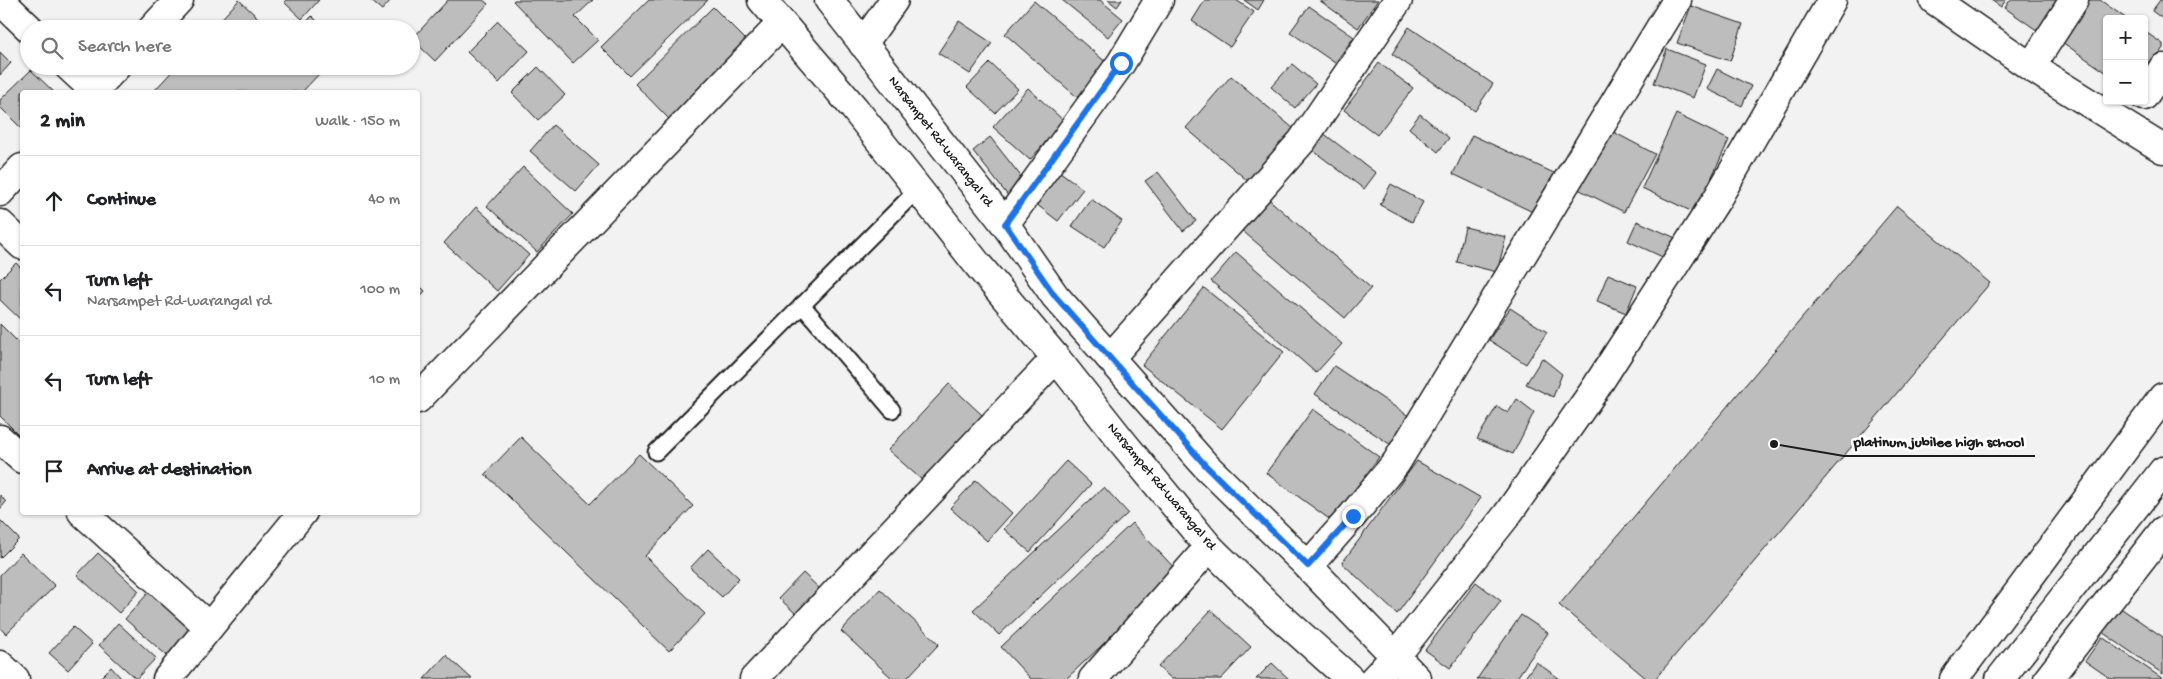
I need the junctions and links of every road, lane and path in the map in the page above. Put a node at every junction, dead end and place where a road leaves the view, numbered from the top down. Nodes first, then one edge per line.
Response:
1 (0, 0) edge
2 (179, 0) edge
3 (762, 0) edge
4 (829, 0) edge
5 (894, 0) edge
6 (1159, 0) edge
7 (1398, 0) edge
8 (1677, 0) edge
9 (1832, 0) edge
10 (1934, 0) edge
11 (2074, 0) edge
12 (21, 20) edge
13 (160, 20) edge
14 (781, 24) junction
15 (863, 44) junction
16 (2031, 67) junction
17 (2163, 68) edge
18 (77, 75) edge
19 (108, 75) edge
20 (92, 90) edge
21 (96, 90) edge
22 (2148, 90) edge
23 (2138, 105) edge
24 (2125, 125) junction
25 (2163, 149) edge
26 (20, 170) edge
27 (1, 189) edge
28 (918, 189) junction
29 (0, 224) edge
30 (1005, 224) junction
31 (20, 243) edge
32 (802, 305) junction
33 (1056, 358) junction
34 (1110, 358) junction
35 (420, 393) edge
36 (2163, 397) edge
37 (892, 410) dead end
38 (0, 439) edge
39 (656, 452) dead end
40 (20, 457) edge
41 (2163, 471) edge
42 (85, 515) edge
43 (301, 515) edge
44 (2163, 531) edge
45 (1209, 547) junction
46 (1308, 566) junction
47 (209, 627) junction
48 (1395, 657) junction
49 (0, 665) edge
50 (15, 679) edge
51 (167, 679) edge
52 (754, 679) edge
53 (1093, 679) edge
54 (1350, 679) edge
55 (1374, 679) edge
56 (1417, 679) edge
57 (1954, 679) edge
58 (2000, 679) edge
59 (2048, 679) edge

1 - 12 street
2 - 13 street
3 - 14 street, Narsampet Rd-warangal rd
4 - 15 street, Narsampet Rd-warangal rd
5 - 15 street
6 - 30 street
7 - 34 street
8 - 46 street
9 - 48 street
10 - 16 street
11 - 16 street
14 - 28 street, Narsampet Rd-warangal rd
14 - 35 street
15 - 30 street, Narsampet Rd-warangal rd
16 - 24 street
17 - 22 street
18 - 20 street
19 - 21 street
23 - 24 street
24 - 25 street
26 - 27 street
28 - 32 lane
28 - 33 street, Narsampet Rd-warangal rd
29 - 31 street
30 - 34 street, Narsampet Rd-warangal rd
32 - 37 lane
32 - 39 lane
33 - 45 street, Narsampet Rd-warangal rd
33 - 52 street
34 - 46 street, Narsampet Rd-warangal rd
36 - 57 street
38 - 40 street
41 - 58 street
42 - 47 street
43 - 47 street
44 - 59 street
45 - 53 street
45 - 54 street, Narsampet Rd-warangal rd
46 - 48 street, Narsampet Rd-warangal rd
47 - 51 street
48 - 55 street
48 - 56 street, Narsampet Rd-warangal rd
49 - 50 street

